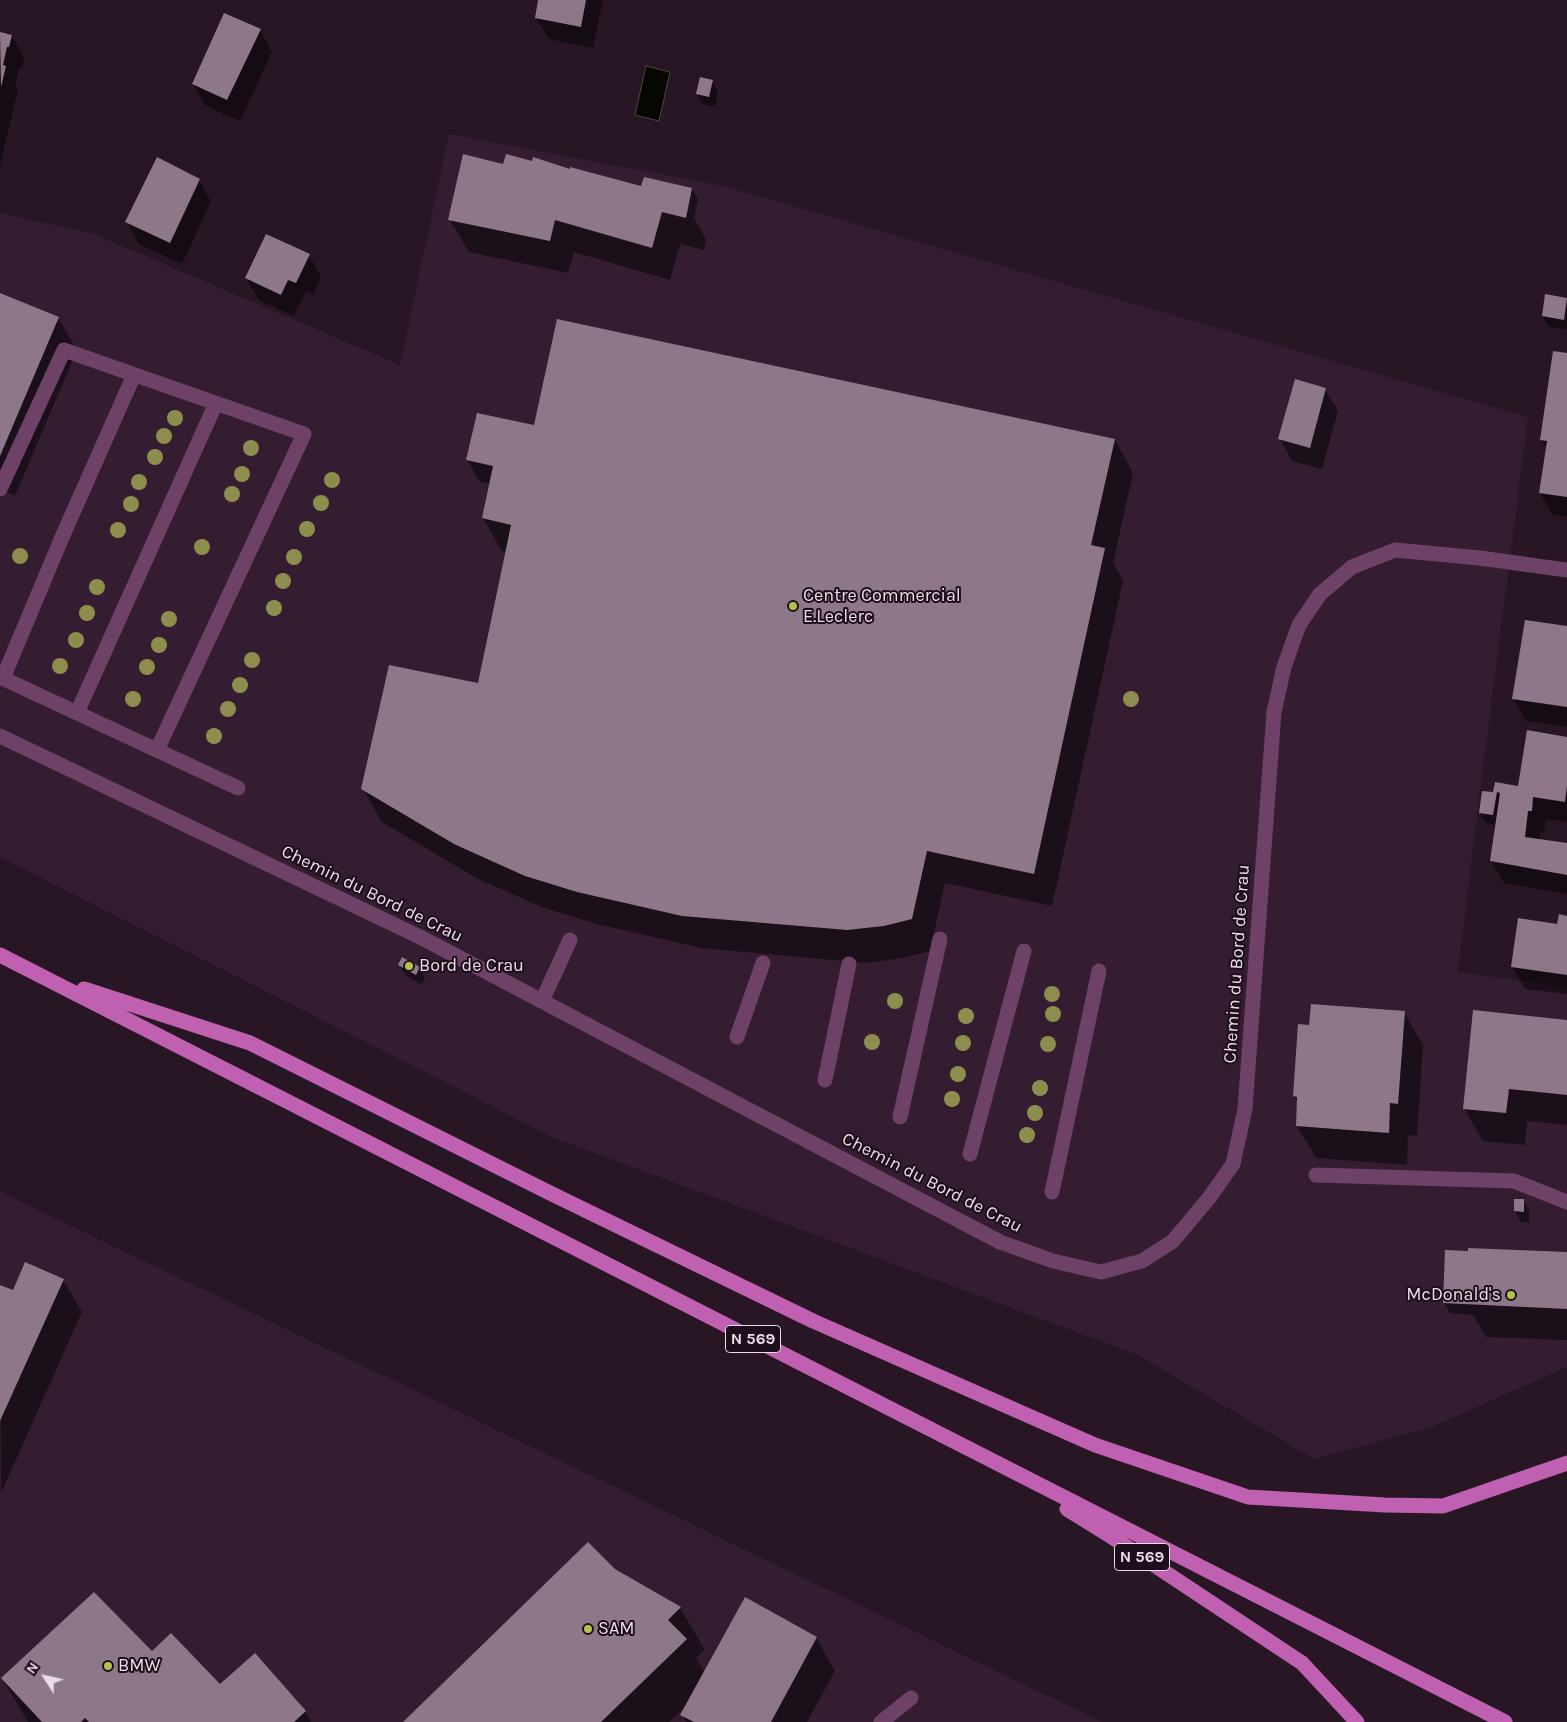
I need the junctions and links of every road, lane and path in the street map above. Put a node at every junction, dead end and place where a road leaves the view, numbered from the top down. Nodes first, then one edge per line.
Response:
1 (134, 374) junction
2 (216, 403) junction
3 (0, 489) edge
4 (1567, 570) edge
5 (1, 678) edge
6 (77, 713) junction
7 (0, 736) edge
8 (157, 750) junction
9 (238, 788) dead end
10 (940, 939) dead end
11 (570, 940) dead end
12 (1024, 951) dead end
13 (0, 955) edge
14 (764, 963) dead end
15 (849, 964) dead end
16 (1099, 970) dead end
17 (39, 975) junction
18 (542, 1001) junction
19 (738, 1036) dead end
20 (825, 1080) dead end
21 (900, 1117) dead end
22 (970, 1154) dead end
23 (1316, 1176) dead end
24 (1052, 1192) dead end
25 (1567, 1202) edge
26 (979, 1454) junction
27 (1567, 1463) edge
28 (911, 1698) dead end
29 (881, 1722) edge
30 (1357, 1722) edge
31 (1505, 1722) edge

1 - 2 street
1 - 3 street
1 - 5 street
2 - 6 street
2 - 8 street
4 - 18 street, Chemin du Bord de Crau
5 - 6 street
6 - 8 street
7 - 18 street, Chemin du Bord de Crau
8 - 9 street
10 - 21 street
11 - 18 street
12 - 22 street
13 - 17 main road, N 569
14 - 19 street
15 - 20 street
16 - 24 street
17 - 26 main road, N 569
17 - 27 main road, N 569
23 - 25 street
26 - 30 main road, N 569
26 - 31 main road, N 569
28 - 29 street

